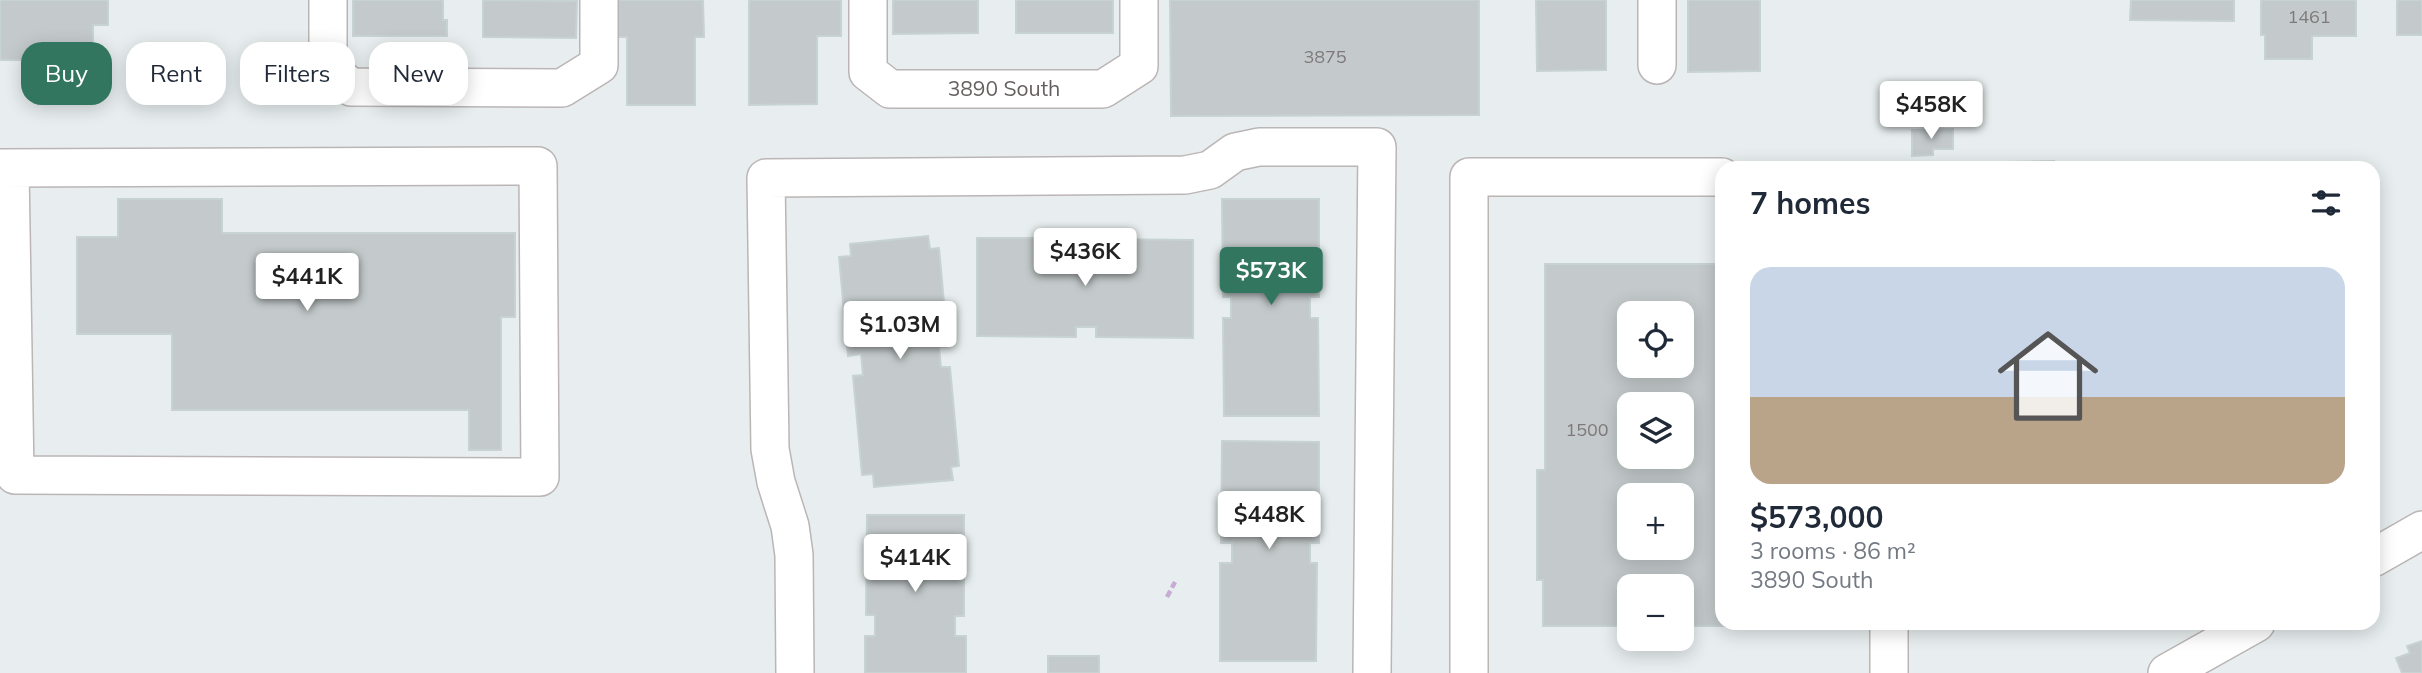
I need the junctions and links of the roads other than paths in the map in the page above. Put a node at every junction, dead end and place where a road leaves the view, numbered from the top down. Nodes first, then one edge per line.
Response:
1 (328, 0) edge
2 (599, 0) edge
3 (868, 0) edge
4 (1139, 0) edge
5 (1657, 0) edge
6 (1657, 65) dead end
7 (5, 168) edge
8 (1715, 177) edge
9 (7, 393) edge
10 (2422, 530) edge
11 (2380, 554) edge
12 (1889, 630) edge
13 (2244, 630) edge
14 (795, 673) edge
15 (1372, 673) edge
16 (1469, 673) edge
17 (1889, 673) edge
18 (2167, 673) edge

1 - 2 street
3 - 4 street, 3890 South
5 - 6 street
7 - 9 street
7 - 9 street
8 - 16 street
10 - 11 street
12 - 17 street
13 - 18 street
14 - 15 street

